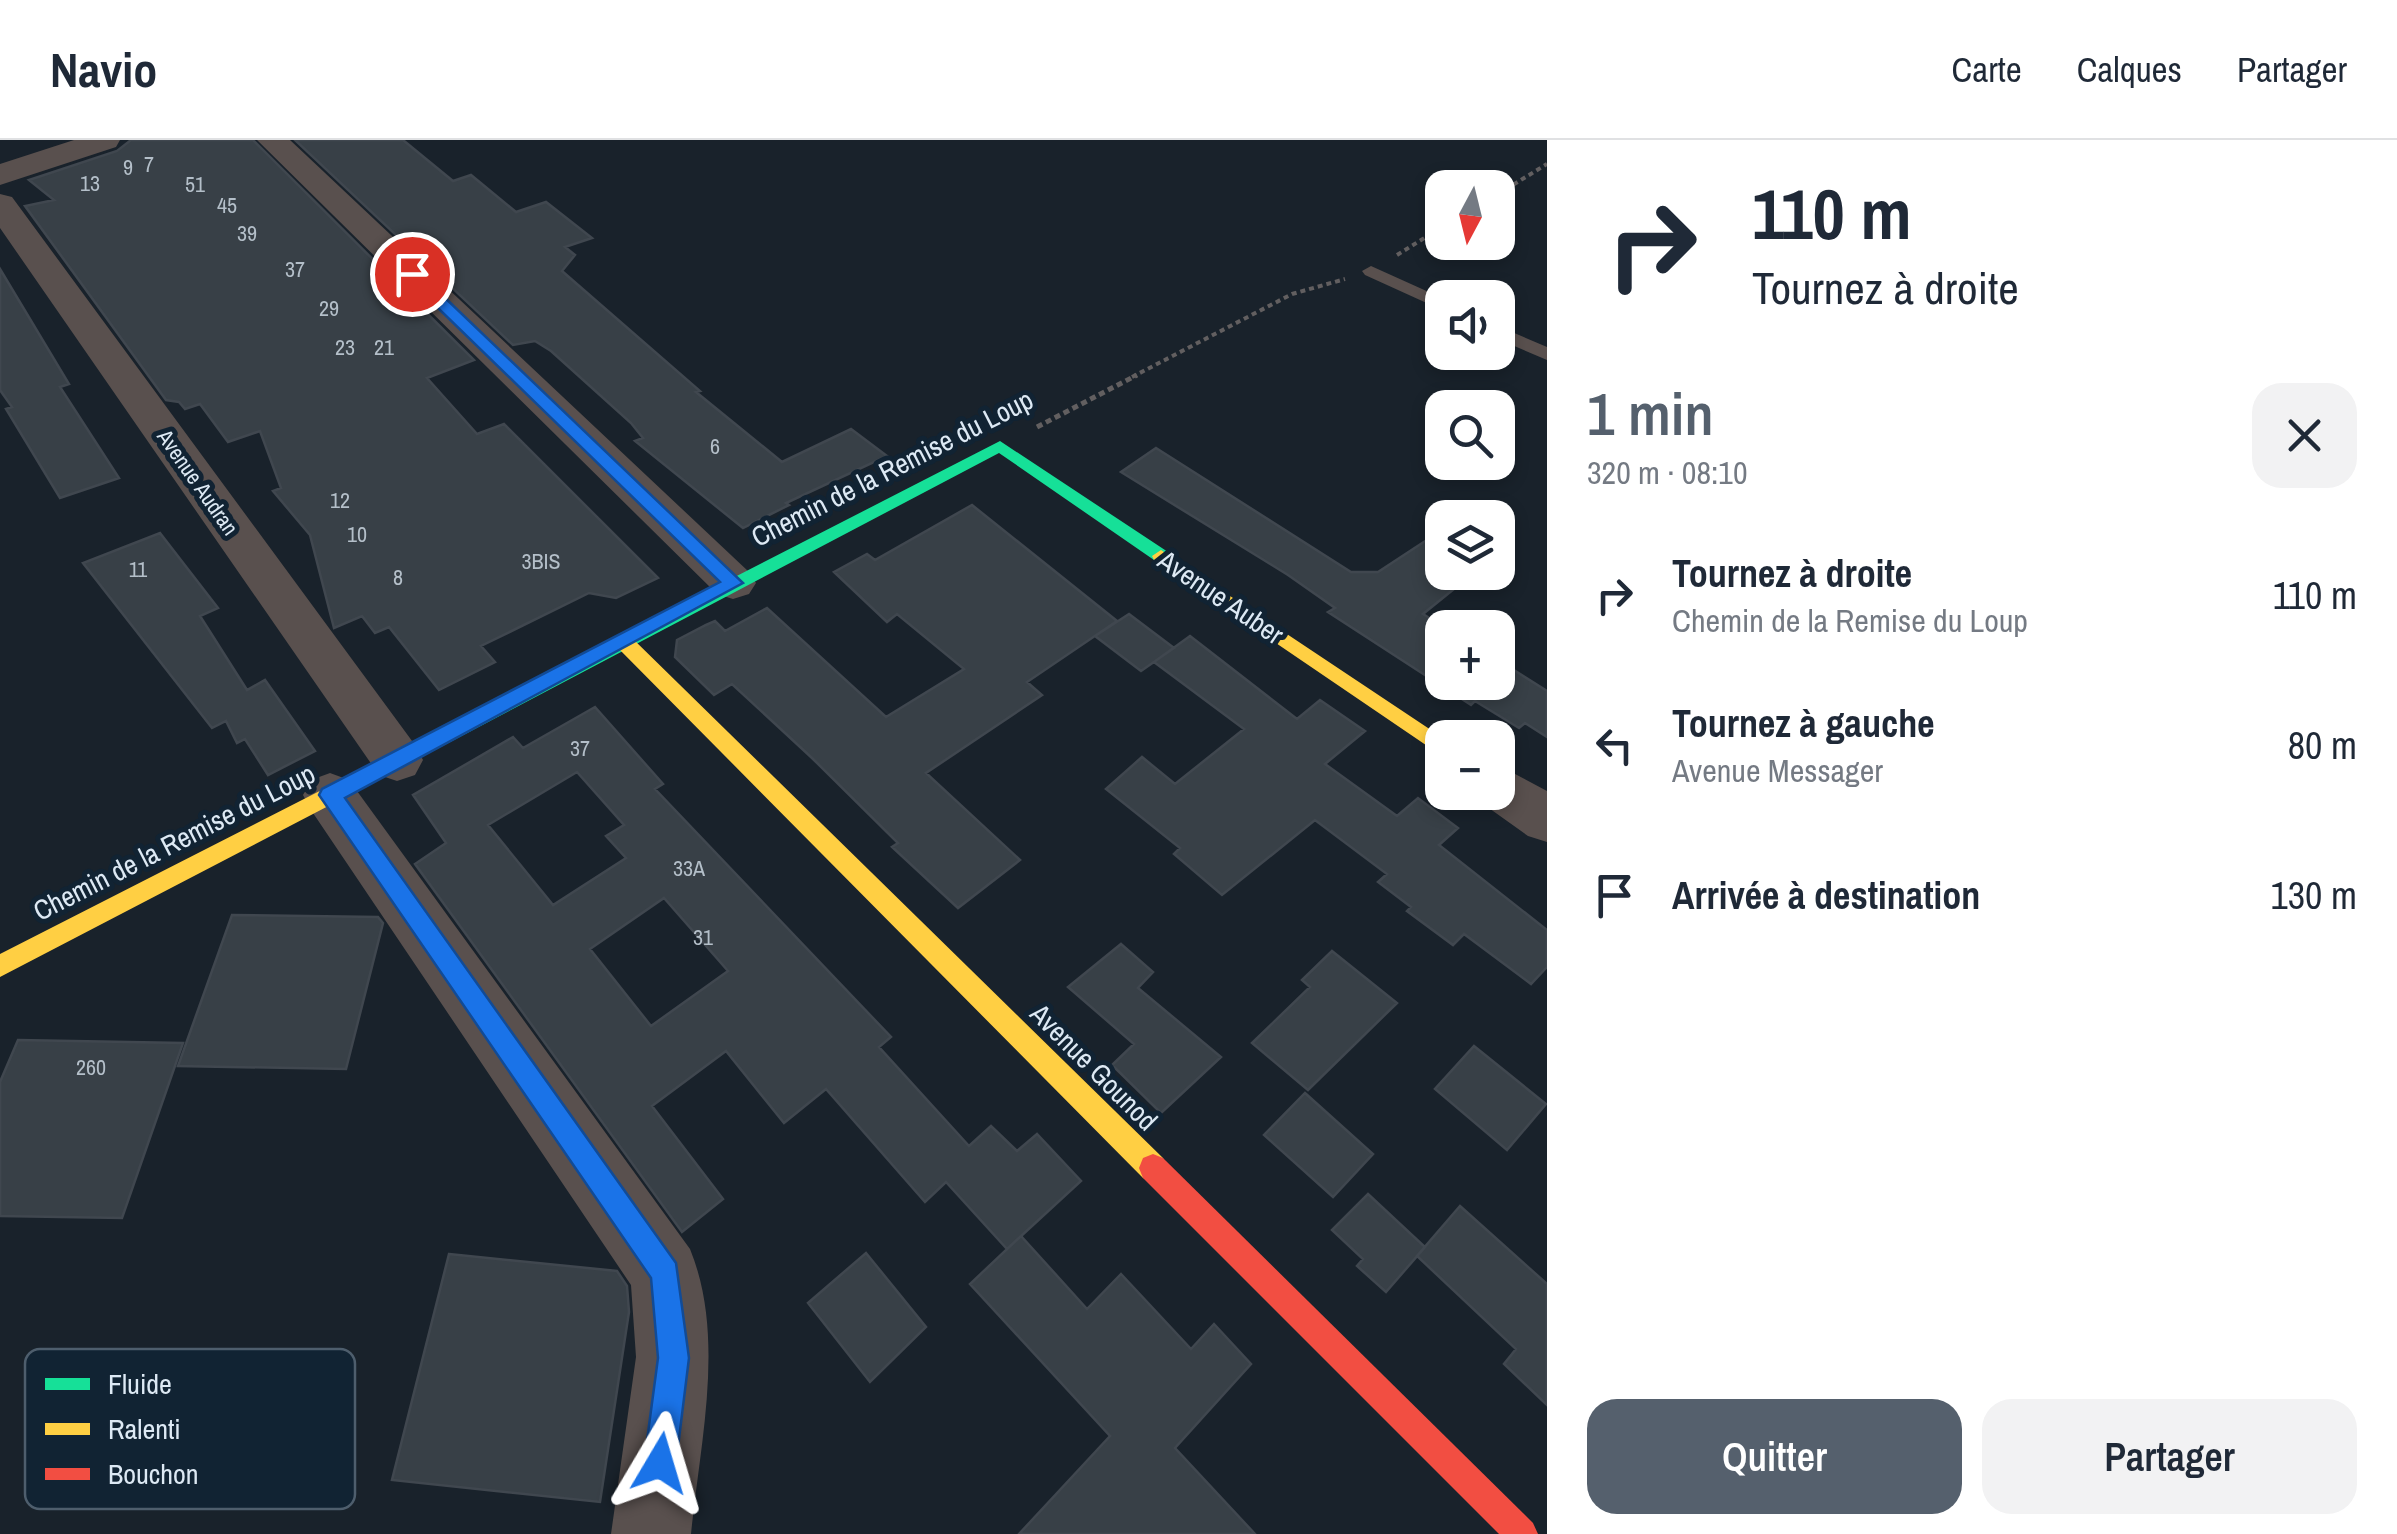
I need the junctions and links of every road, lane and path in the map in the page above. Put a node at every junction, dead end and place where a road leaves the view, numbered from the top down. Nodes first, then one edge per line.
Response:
1 (105, 140) edge
2 (272, 140) edge
3 (1547, 164) edge
4 (0, 175) edge
5 (1515, 184) edge
6 (0, 204) edge
7 (1425, 238) edge
8 (1371, 271) junction
9 (1425, 297) edge
10 (1515, 340) edge
11 (1547, 354) edge
12 (1000, 446) junction
13 (733, 583) junction
14 (624, 642) junction
15 (1425, 736) edge
16 (396, 760) junction
17 (330, 795) junction
18 (1515, 798) edge
19 (1547, 820) edge
20 (0, 966) edge
21 (651, 1534) edge
22 (1522, 1534) edge

1 - 4 street
2 - 13 street
3 - 5 path
6 - 16 street, Avenue Audran
7 - 8 path, Chemin de la Remise du Loup
8 - 9 lane
8 - 12 path, Chemin de la Remise du Loup
10 - 11 lane
12 - 13 street, Chemin de la Remise du Loup
12 - 15 street, Avenue Auber
13 - 14 street, Chemin de la Remise du Loup
14 - 16 street, Chemin de la Remise du Loup
14 - 22 street, Avenue Gounod
16 - 17 street, Chemin de la Remise du Loup
17 - 20 street, Chemin de la Remise du Loup
17 - 21 street
18 - 19 street

